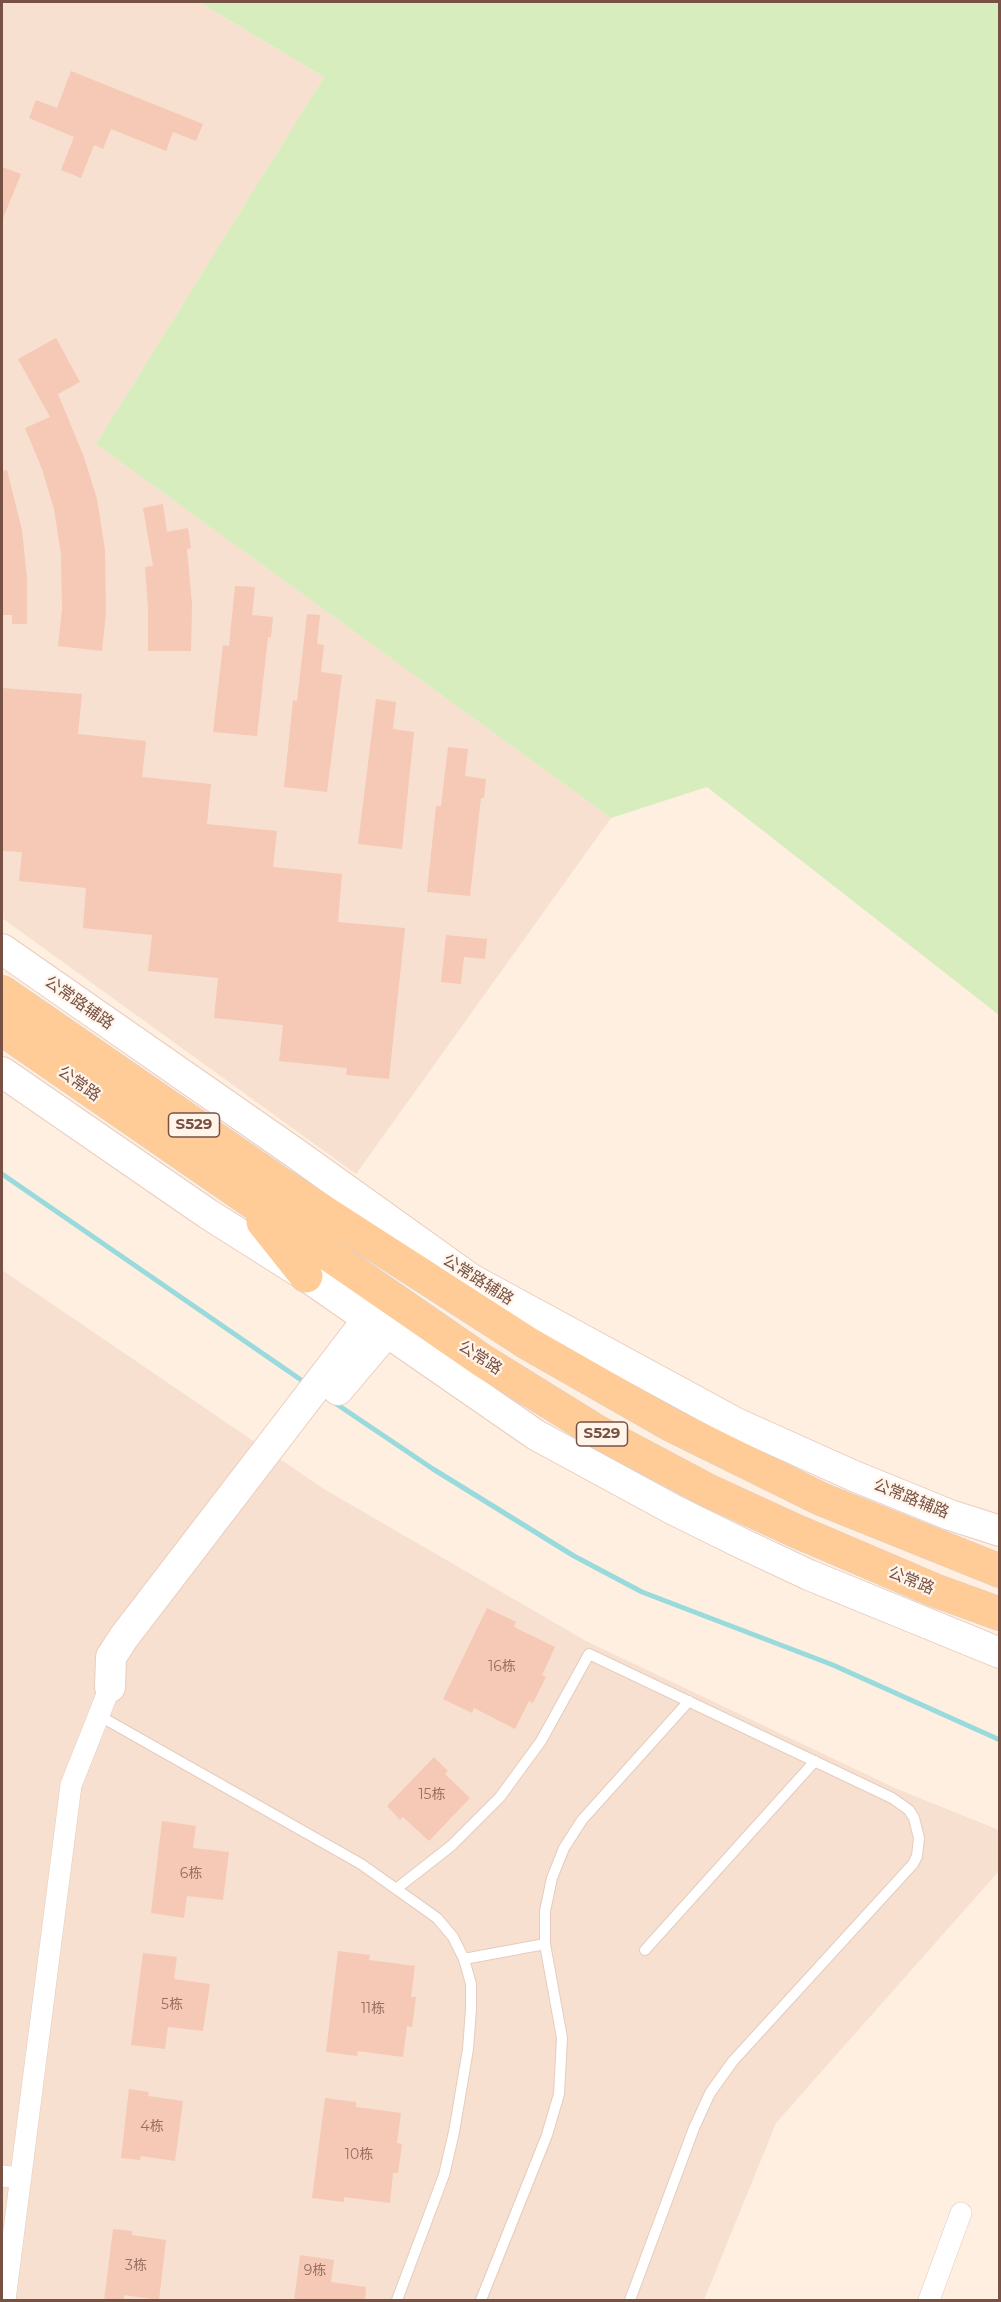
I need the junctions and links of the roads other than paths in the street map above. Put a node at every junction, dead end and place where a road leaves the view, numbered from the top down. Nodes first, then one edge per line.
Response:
1 (2, 949) edge
2 (2, 992) edge
3 (2, 1029) edge
4 (2, 1072) edge
5 (239, 1192) junction
6 (389, 1254) junction
7 (306, 1276) junction
8 (471, 1279) junction
9 (377, 1326) junction
10 (999, 1531) edge
11 (999, 1571) edge
12 (999, 1614) edge
13 (999, 1653) edge
14 (110, 1687) joint
15 (688, 1701) junction
16 (99, 1715) junction
17 (815, 1761) junction
18 (396, 1889) junction
19 (545, 1944) junction
20 (645, 1950) dead end
21 (464, 1959) junction
22 (11, 2177) edge
23 (961, 2213) dead end
24 (5, 2301) edge
25 (397, 2301) edge
26 (481, 2301) edge
27 (630, 2301) edge
28 (929, 2301) edge

1 - 8 main road, 公常路辅路
2 - 6 main road, 公常路 / S529
3 - 5 main road, 公常路 / S529
4 - 7 main road
5 - 7 main road
5 - 12 main road, 公常路 / S529
6 - 8 main road
6 - 11 main road, 公常路 / S529
7 - 9 main road
8 - 10 main road, 公常路辅路
9 - 13 main road
9 - 14 main road
14 - 16 street
15 - 17 lane
15 - 18 lane
15 - 19 lane
16 - 18 lane
16 - 22 street
17 - 20 lane
17 - 27 lane
18 - 21 lane
19 - 21 lane
19 - 26 lane
21 - 25 lane
22 - 24 street
23 - 28 street

